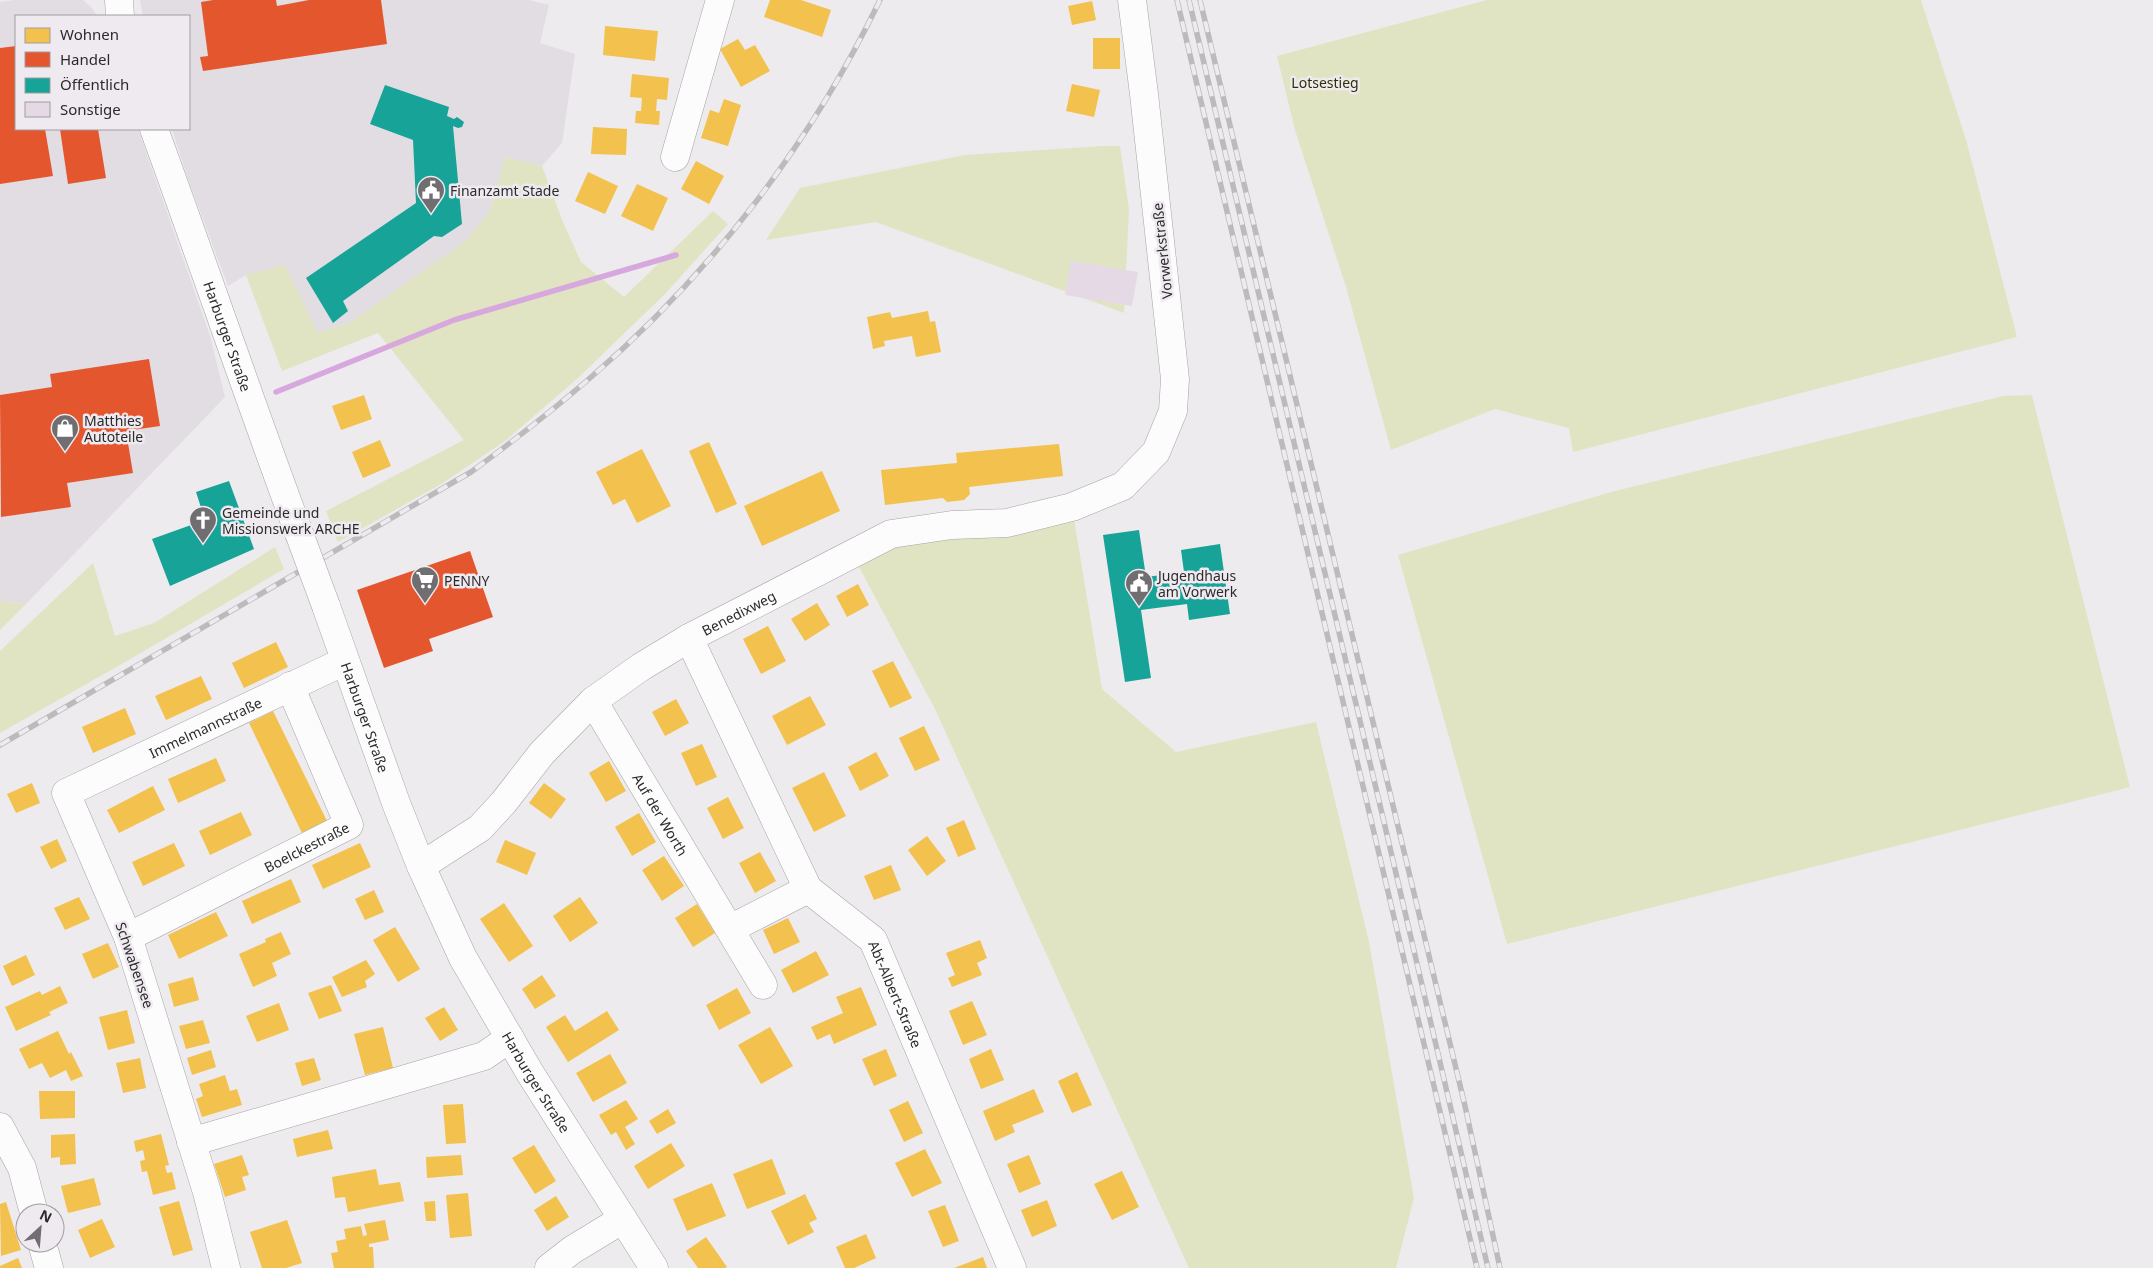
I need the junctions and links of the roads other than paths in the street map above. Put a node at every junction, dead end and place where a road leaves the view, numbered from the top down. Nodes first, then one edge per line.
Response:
1 (119, 0) edge
2 (720, 0) edge
3 (1132, 0) edge
4 (120, 15) edge
5 (154, 130) edge
6 (675, 157) dead end
7 (1123, 486) joint
8 (689, 638) junction
9 (345, 661) junction
10 (290, 686) junction
11 (593, 701) junction
12 (66, 793) joint
13 (421, 866) junction
14 (808, 889) junction
15 (730, 929) junction
16 (128, 937) junction
17 (763, 985) dead end
18 (510, 1038) junction
19 (0, 1126) edge
20 (192, 1142) junction
21 (31, 1203) edge
22 (624, 1219) junction
23 (45, 1253) edge
24 (49, 1268) edge
25 (226, 1268) edge
26 (549, 1268) edge
27 (654, 1268) edge
28 (1012, 1268) edge

1 - 4 street
2 - 6 street
3 - 7 street, Vorwerkstraße
5 - 9 street, Harburger Straße, bridge
7 - 8 street, Benedixweg
8 - 11 street, Benedixweg
8 - 14 street, Abt-Albert-Straße
9 - 10 street, Immelmannstraße
9 - 13 street, Harburger Straße
10 - 12 street, Immelmannstraße
10 - 16 street, Boelckestraße
11 - 13 street, Benedixweg
11 - 15 street, Auf der Worth
12 - 16 street, Schwabensee
13 - 18 street, Harburger Straße
14 - 15 street
14 - 28 street, Abt-Albert-Straße
15 - 17 street, Auf der Worth
16 - 20 street, Schwabensee
18 - 20 street
18 - 22 street, Harburger Straße
19 - 21 street
20 - 25 street, Schwabensee
22 - 26 street
22 - 27 street, Harburger Straße
23 - 24 street

